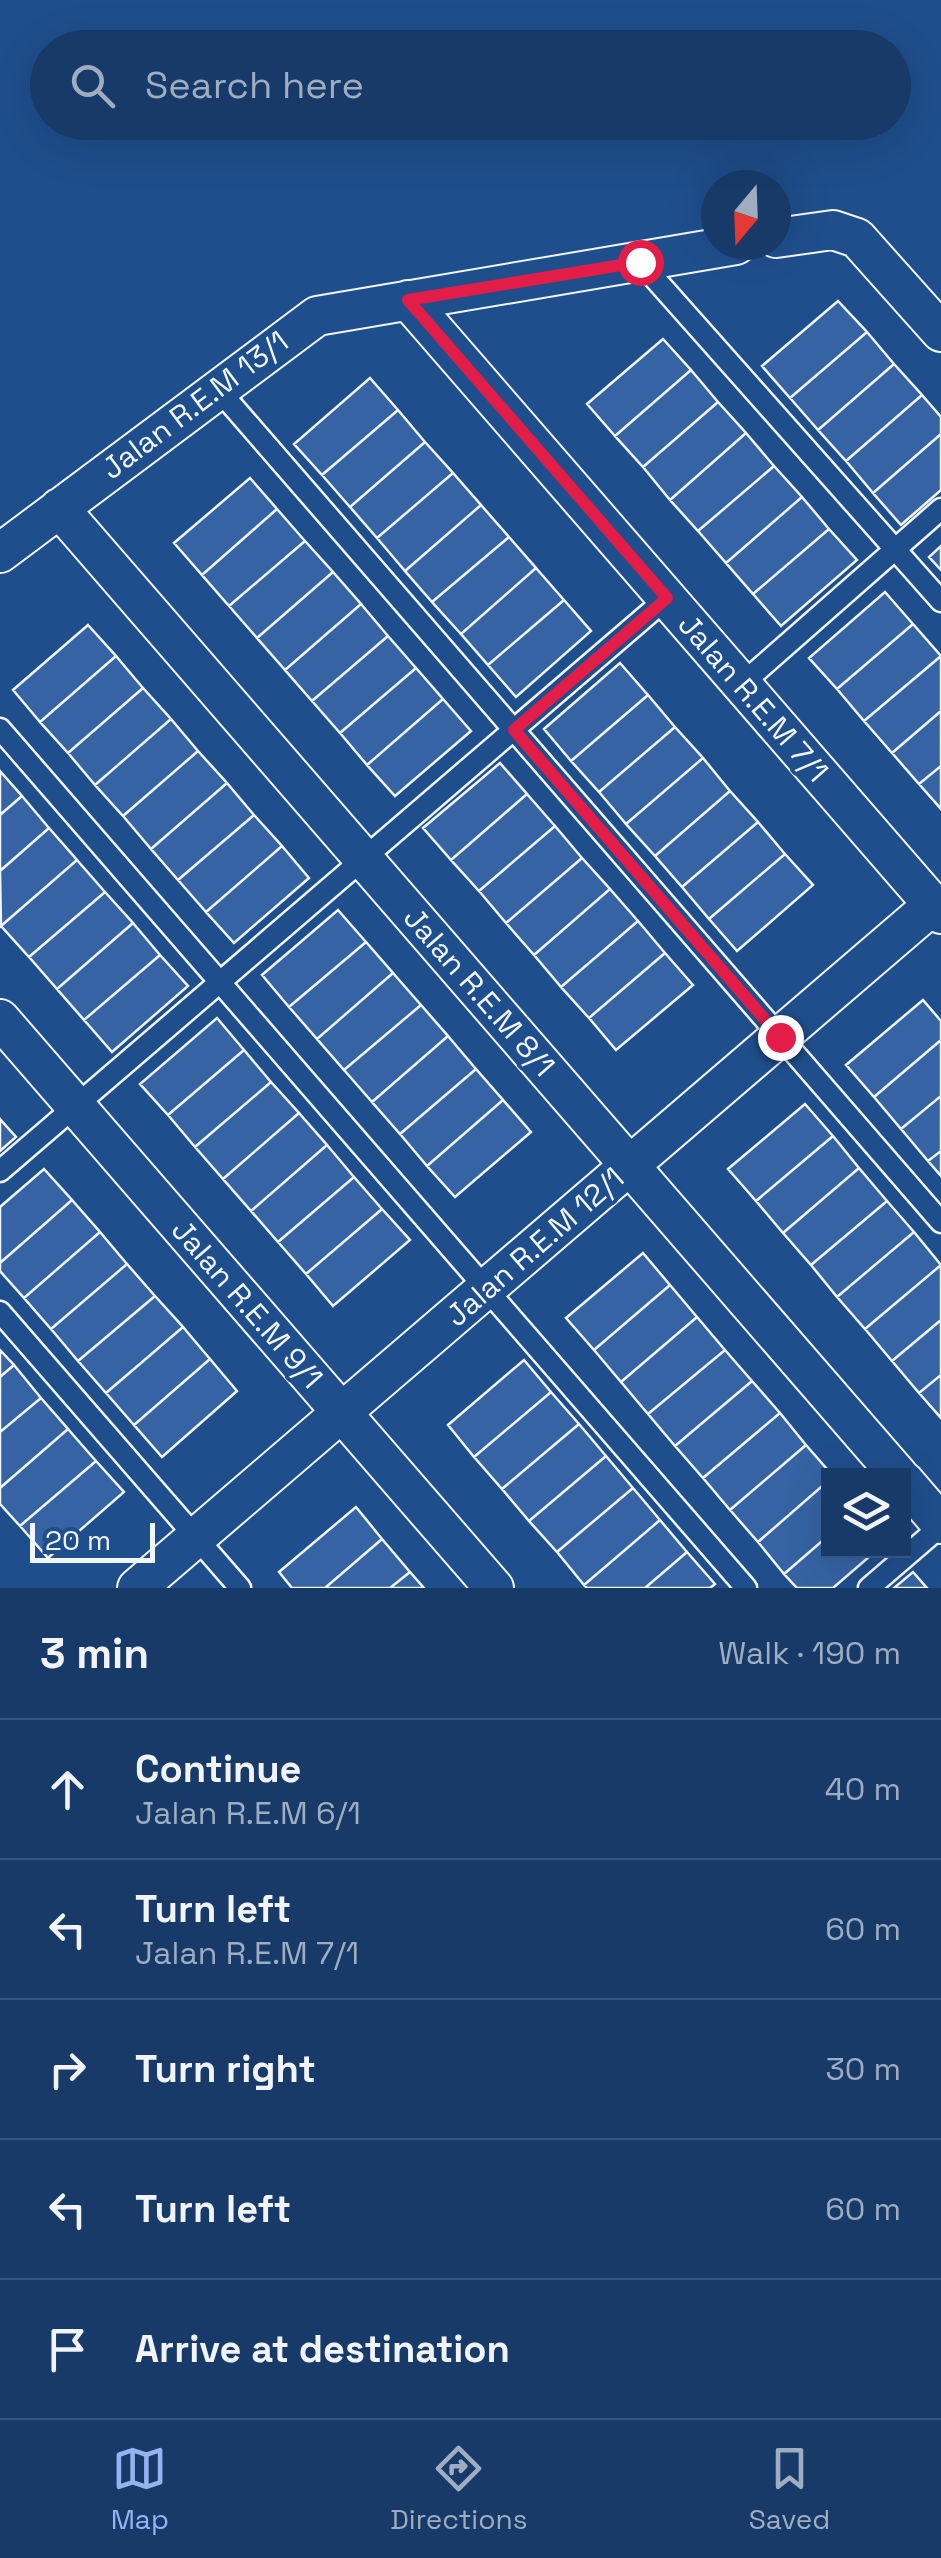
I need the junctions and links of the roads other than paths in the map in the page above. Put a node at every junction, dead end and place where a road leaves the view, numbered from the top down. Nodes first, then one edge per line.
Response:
1 (791, 236) edge
2 (701, 251) edge
3 (640, 262) junction
4 (408, 300) junction
5 (941, 332) edge
6 (217, 388) junction
7 (59, 508) junction
8 (941, 510) edge
9 (895, 549) junction
10 (0, 552) edge
11 (667, 598) junction
12 (941, 601) edge
13 (742, 684) junction
14 (0, 729) edge
15 (514, 730) junction
16 (364, 859) junction
17 (937, 909) edge
18 (220, 982) junction
19 (0, 1019) edge
20 (780, 1037) junction
21 (76, 1106) junction
22 (630, 1166) junction
23 (0, 1171) edge
24 (941, 1222) edge
25 (486, 1289) junction
26 (0, 1312) edge
27 (342, 1413) junction
28 (892, 1468) edge
29 (911, 1490) edge
30 (941, 1525) edge
31 (196, 1538) junction
32 (137, 1588) edge
33 (240, 1588) edge
34 (494, 1588) edge
35 (746, 1588) edge
36 (868, 1588) edge

1 - 5 street
2 - 3 street, Jalan R.E.M 13/1
3 - 4 street, Jalan R.E.M 13/1
3 - 9 lane
4 - 6 street, Jalan R.E.M 13/1
4 - 11 street, Jalan R.E.M 7/1
6 - 7 street, Jalan R.E.M 13/1
6 - 15 lane
7 - 10 street, Jalan R.E.M 13/1
7 - 16 street, Jalan R.E.M 8/1
8 - 9 lane
9 - 12 lane
9 - 13 lane
11 - 13 street, Jalan R.E.M 7/1
11 - 15 lane
13 - 17 street, Jalan R.E.M 7/1
14 - 18 lane
15 - 16 lane
15 - 20 lane
16 - 18 lane
16 - 22 street, Jalan R.E.M 8/1
17 - 20 street, Jalan R.E.M 12/1
18 - 21 lane
18 - 25 lane
19 - 21 street, Jalan R.E.M 9/1
20 - 22 street, Jalan R.E.M 12/1
20 - 24 lane
21 - 23 lane
21 - 27 street, Jalan R.E.M 9/1
22 - 25 street, Jalan R.E.M 12/1
22 - 28 street, Jalan R.E.M 8/1
25 - 27 street, Jalan R.E.M 12/1
25 - 35 lane
26 - 31 lane
27 - 31 street, Jalan R.E.M 12/1
27 - 34 street, Jalan R.E.M 9/1
29 - 30 street, Jalan R.E.M 8/1
30 - 36 lane
31 - 32 street, Jalan R.E.M 12/1
31 - 33 lane

